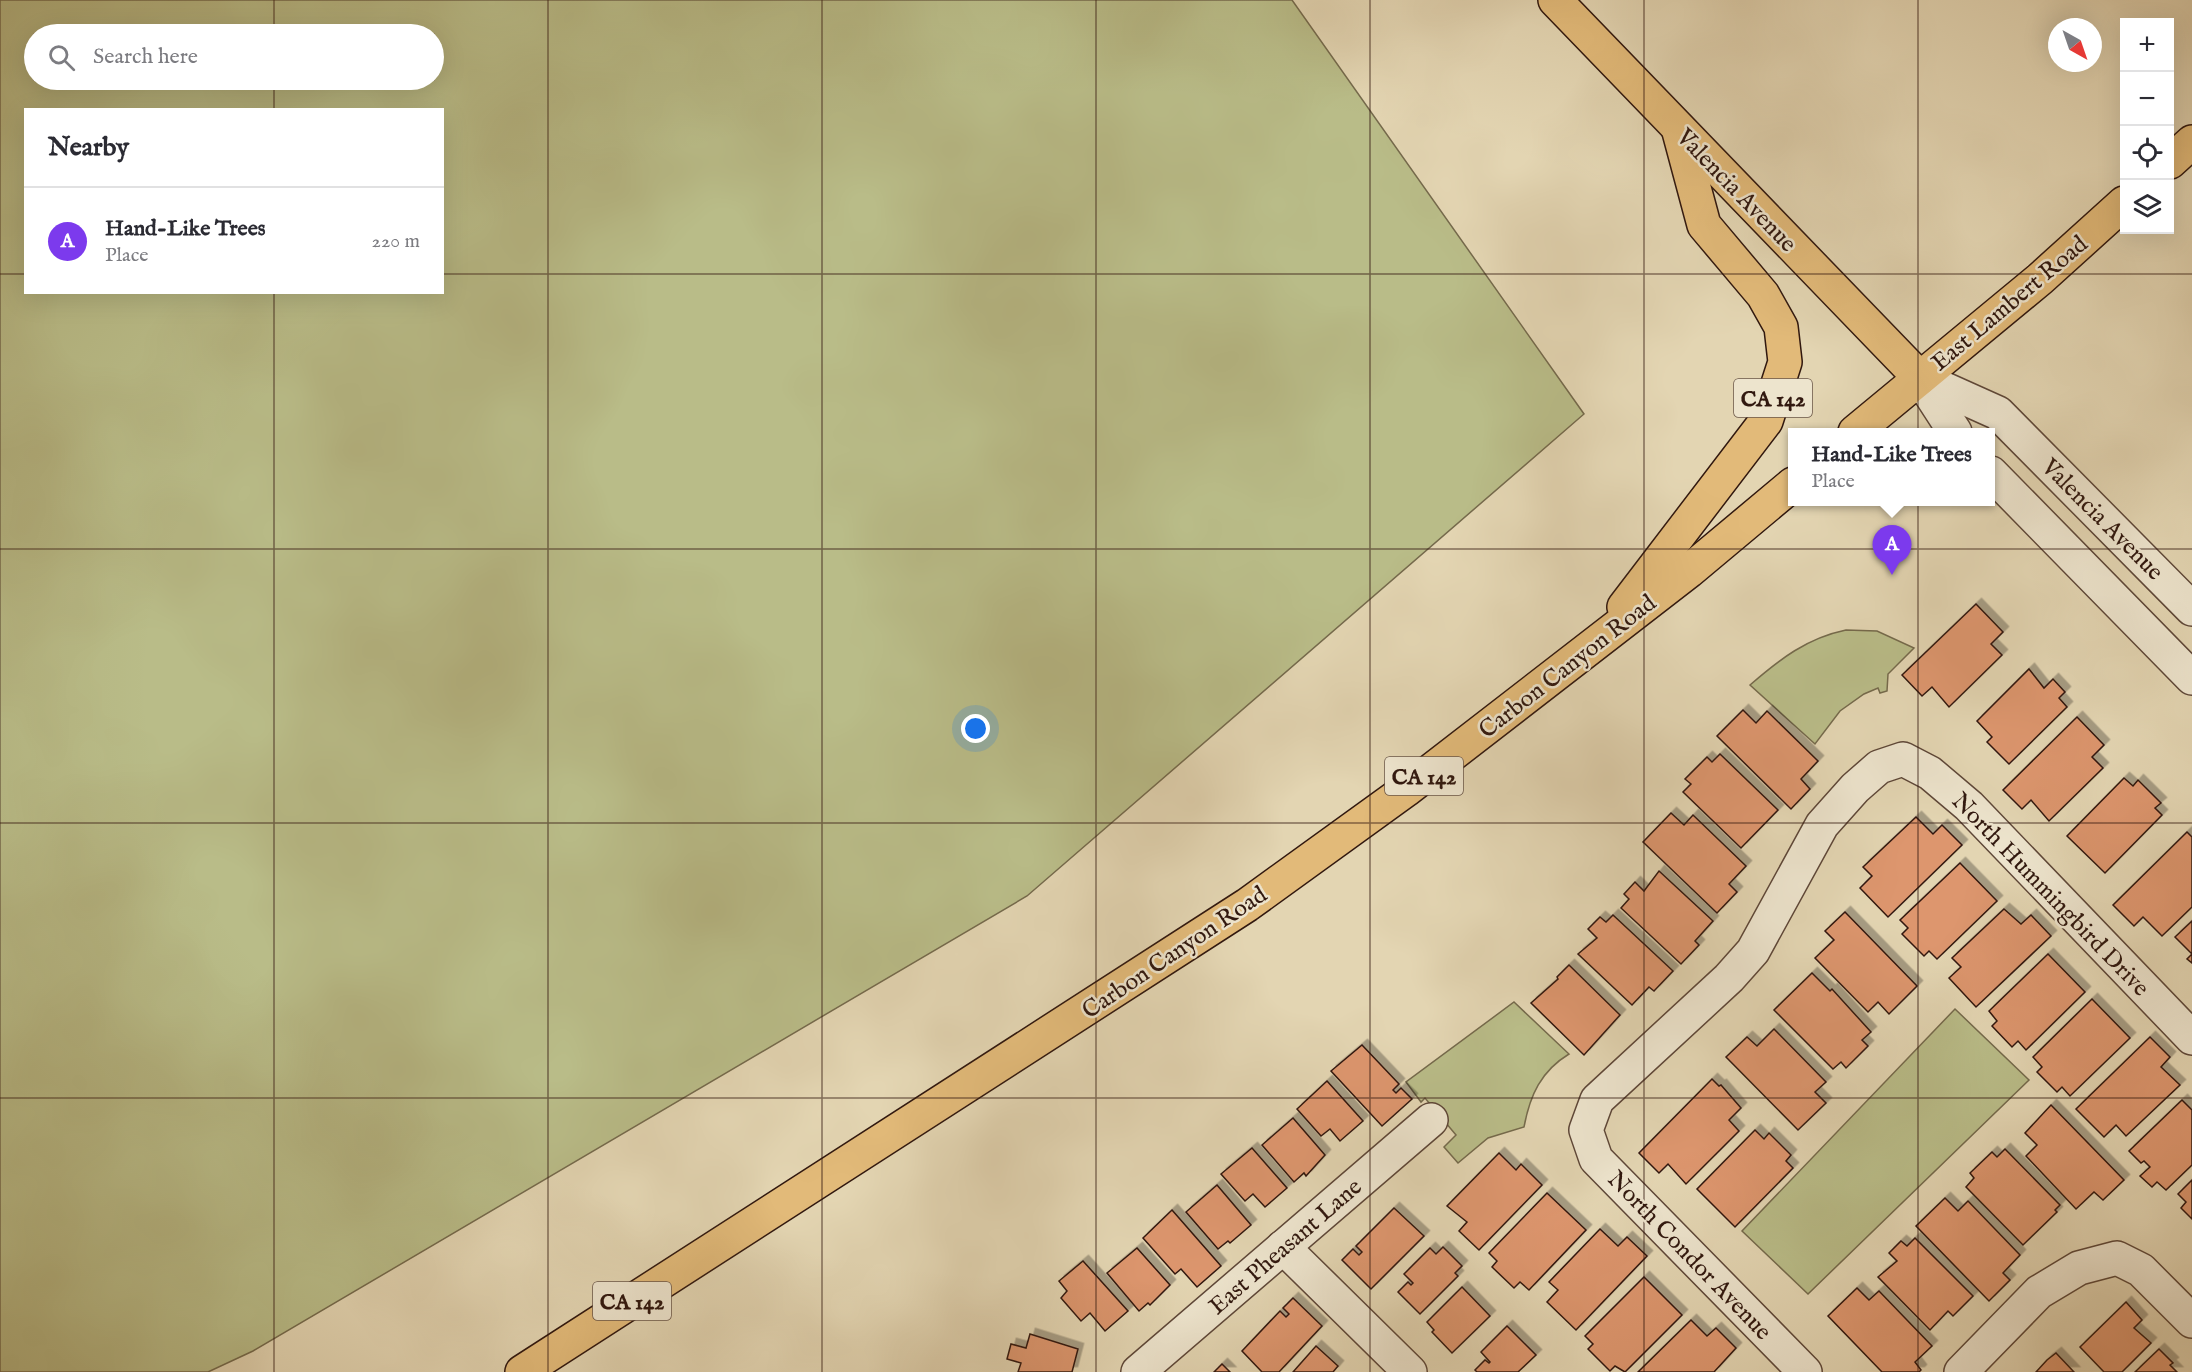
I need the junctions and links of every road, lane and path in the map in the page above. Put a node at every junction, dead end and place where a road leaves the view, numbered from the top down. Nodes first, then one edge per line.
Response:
1 (1555, 0) edge
2 (1678, 128) junction
3 (2192, 142) edge
4 (2174, 158) edge
5 (2120, 207) edge
6 (1920, 378) junction
7 (1860, 428) edge
8 (1952, 428) edge
9 (1995, 477) edge
10 (1788, 488) edge
11 (2192, 609) edge
12 (1597, 642) junction
13 (2192, 678) edge
14 (2192, 1038) edge
15 (1431, 1120) dead end
16 (1586, 1130) joint
17 (1283, 1247) junction
18 (2192, 1321) edge
19 (522, 1372) edge
20 (1138, 1372) edge
21 (1410, 1372) edge
22 (1805, 1372) edge
23 (1961, 1372) edge

1 - 2 main road, Valencia Avenue / CA 142
2 - 6 main road, Valencia Avenue / CA 142
2 - 12 main road, CA 142
3 - 4 main road
5 - 6 main road, East Lambert Road
6 - 7 main road
6 - 8 street, Valencia Avenue
6 - 11 street, Valencia Avenue
9 - 13 street, Valencia Avenue
10 - 12 main road, Carbon Canyon Road / CA 142
12 - 19 main road, Carbon Canyon Road / CA 142
14 - 16 street, North Hummingbird Drive
15 - 17 street, East Pheasant Lane
16 - 22 street, North Condor Avenue
17 - 20 street, East Pheasant Lane
17 - 21 street
18 - 23 street

